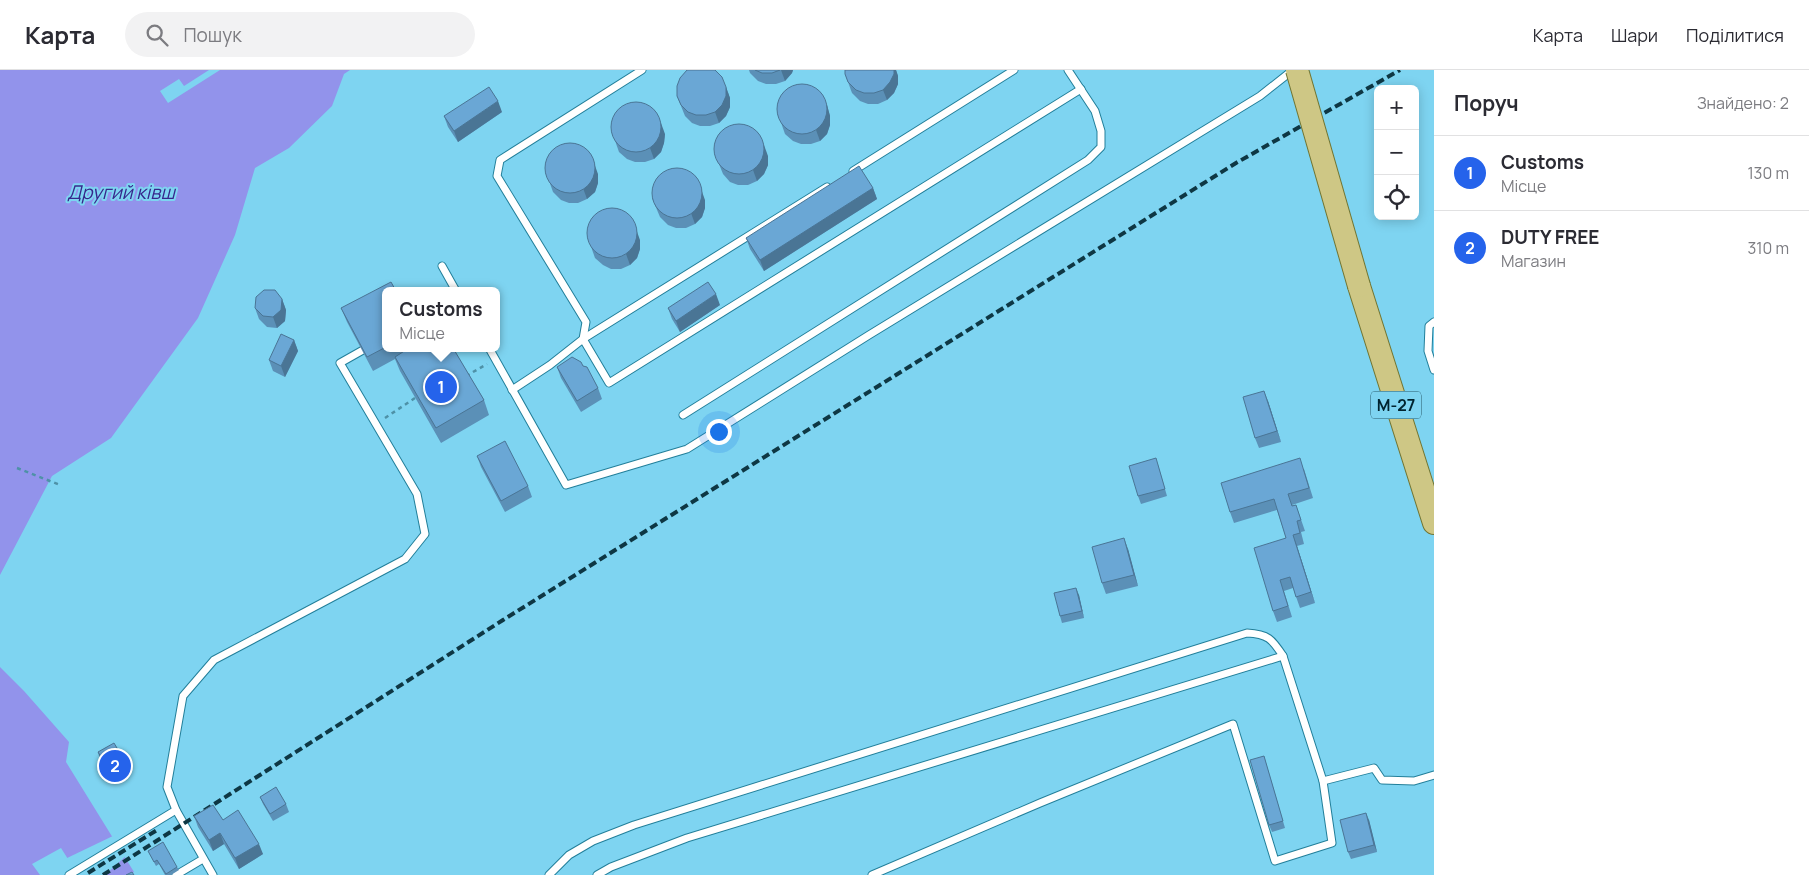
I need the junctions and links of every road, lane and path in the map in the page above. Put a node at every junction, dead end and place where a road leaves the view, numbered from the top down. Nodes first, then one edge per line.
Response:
1 (642, 70) edge
2 (1014, 70) edge
3 (1068, 70) edge
4 (1295, 70) edge
5 (1080, 89) junction
6 (845, 176) edge
7 (836, 181) edge
8 (442, 266) dead end
9 (454, 287) edge
10 (1434, 322) edge
11 (382, 339) edge
12 (583, 339) junction
13 (491, 352) edge
14 (495, 359) junction
15 (1434, 370) edge
16 (466, 376) edge
17 (512, 390) junction
18 (415, 398) edge
19 (683, 415) dead end
20 (375, 424) junction
21 (17, 468) dead end
22 (60, 485) dead end
23 (1434, 523) edge
24 (1283, 656) junction
25 (1434, 775) edge
26 (1323, 781) junction
27 (176, 810) junction
28 (203, 859) junction
29 (69, 875) edge
30 (176, 875) edge
31 (213, 875) edge
32 (548, 875) edge
33 (597, 875) edge
34 (872, 875) edge

1 - 12 lane
2 - 6 lane
3 - 5 lane
4 - 17 lane
4 - 23 main road, М-27, bridge
5 - 12 lane
5 - 19 lane
7 - 12 lane
8 - 9 lane
10 - 15 lane
11 - 20 lane
12 - 17 lane
13 - 14 lane
14 - 16 path
14 - 17 lane
18 - 20 path
20 - 27 lane
21 - 22 path
24 - 26 lane
24 - 32 lane
24 - 33 lane
25 - 26 lane
26 - 34 lane
27 - 28 lane
27 - 29 lane
28 - 30 lane
28 - 31 lane

